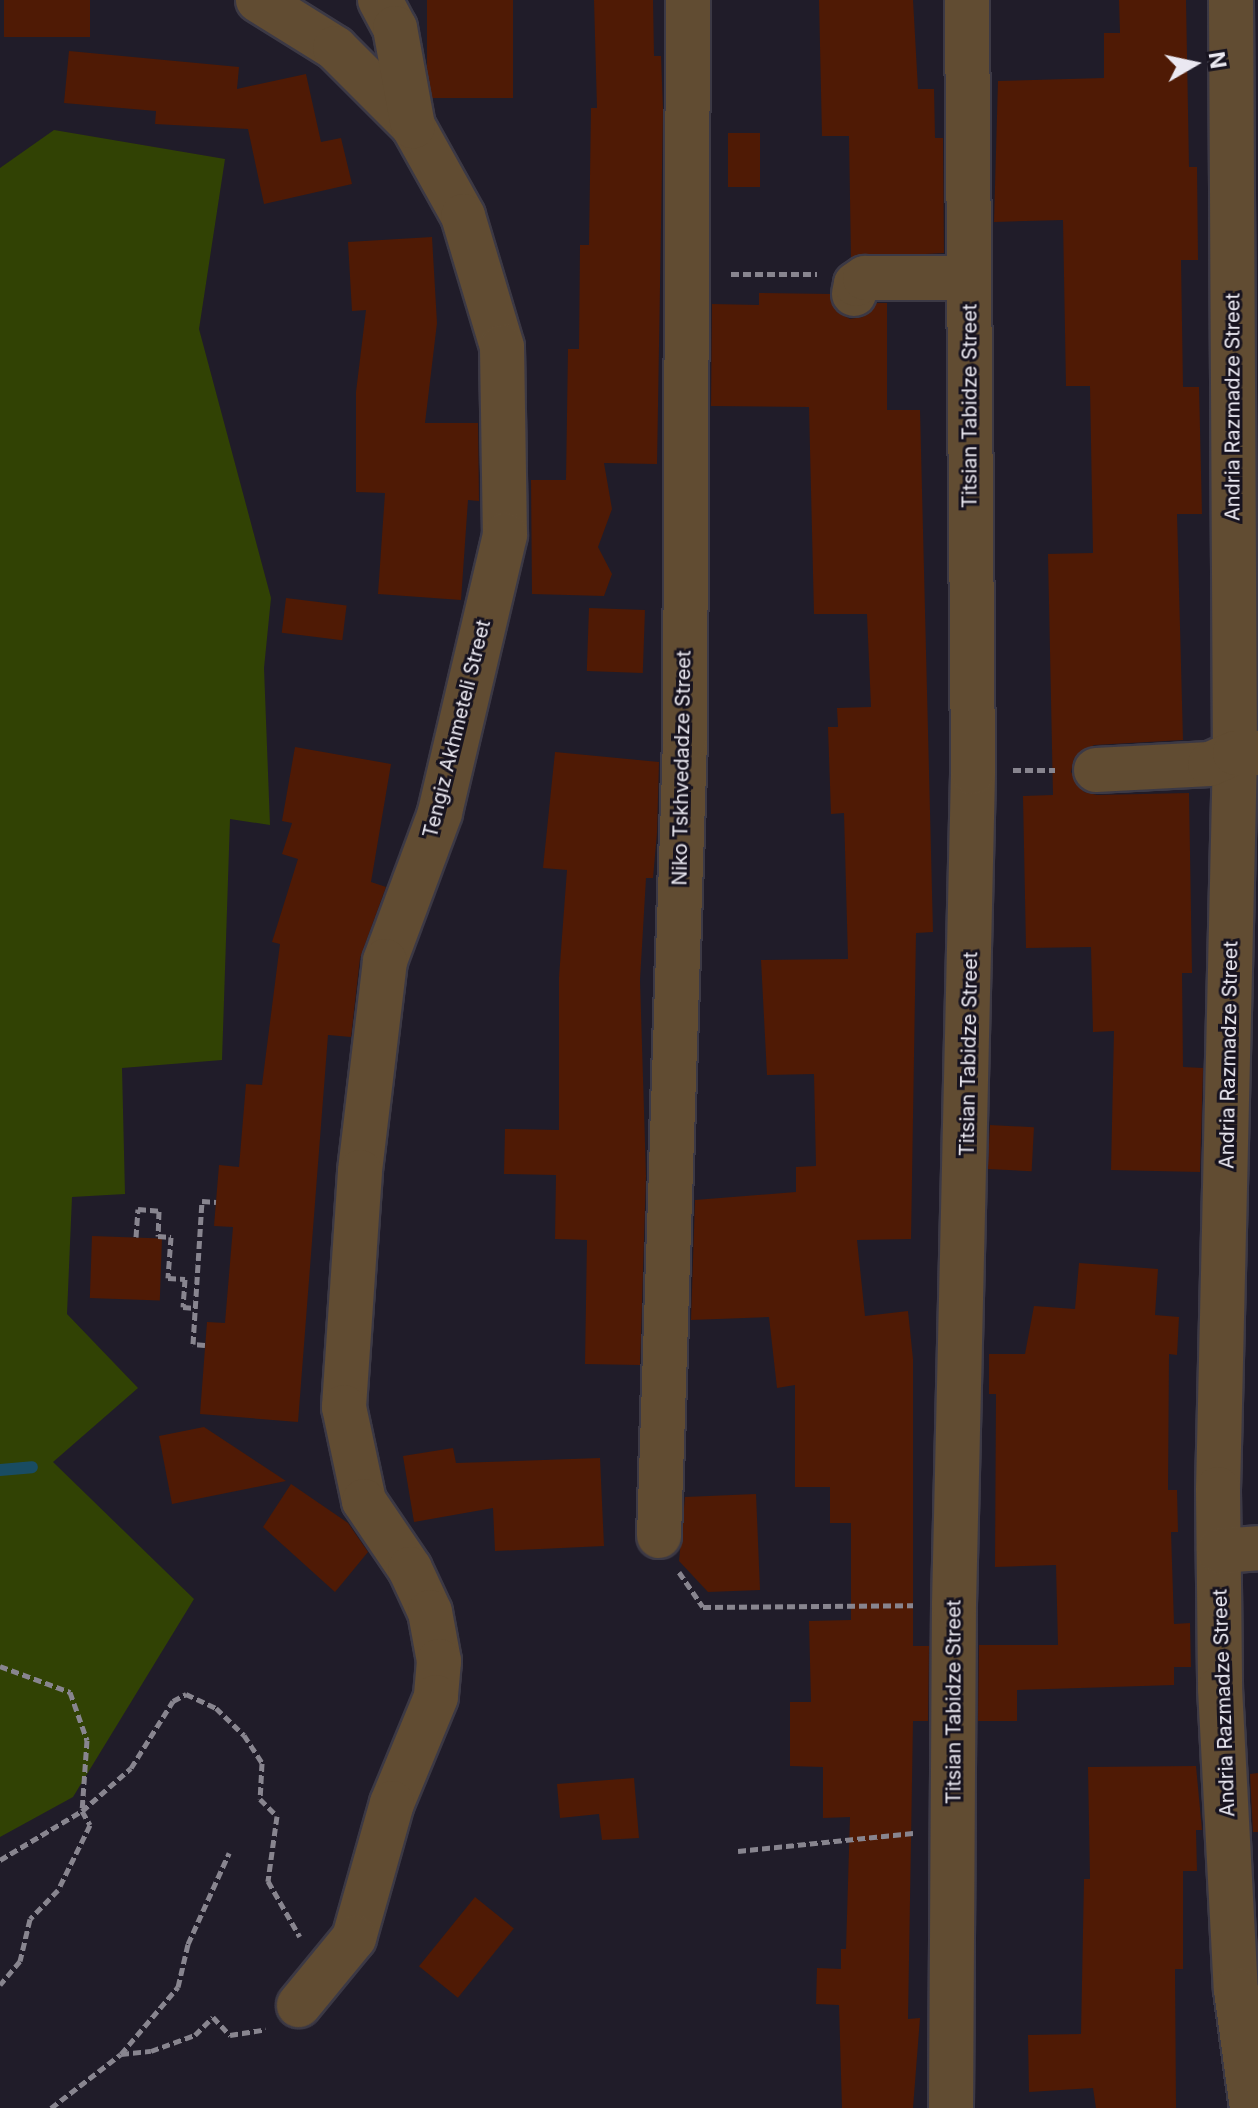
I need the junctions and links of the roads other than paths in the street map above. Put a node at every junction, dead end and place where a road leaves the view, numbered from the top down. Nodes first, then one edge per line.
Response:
1 (258, 0) edge
2 (380, 0) edge
3 (688, 0) edge
4 (967, 0) edge
5 (1231, 0) edge
6 (413, 126) junction
7 (969, 278) junction
8 (838, 284) road end
9 (1247, 753) edge
10 (1096, 770) dead end
11 (659, 1536) road end
12 (1239, 1549) edge
13 (299, 2005) road end
14 (951, 2108) edge
15 (1252, 2108) edge

1 - 6 street, Tengiz Akhmeteli Street
2 - 6 street
3 - 11 street, Niko Tskhvedadze Street
4 - 7 street, Titsian Tabidze Street
5 - 9 street, Andria Razmadze Street
6 - 13 street, Tengiz Akhmeteli Street
7 - 8 street
7 - 14 street, Titsian Tabidze Street
9 - 10 street
9 - 12 street, Andria Razmadze Street
12 - 15 street, Andria Razmadze Street

